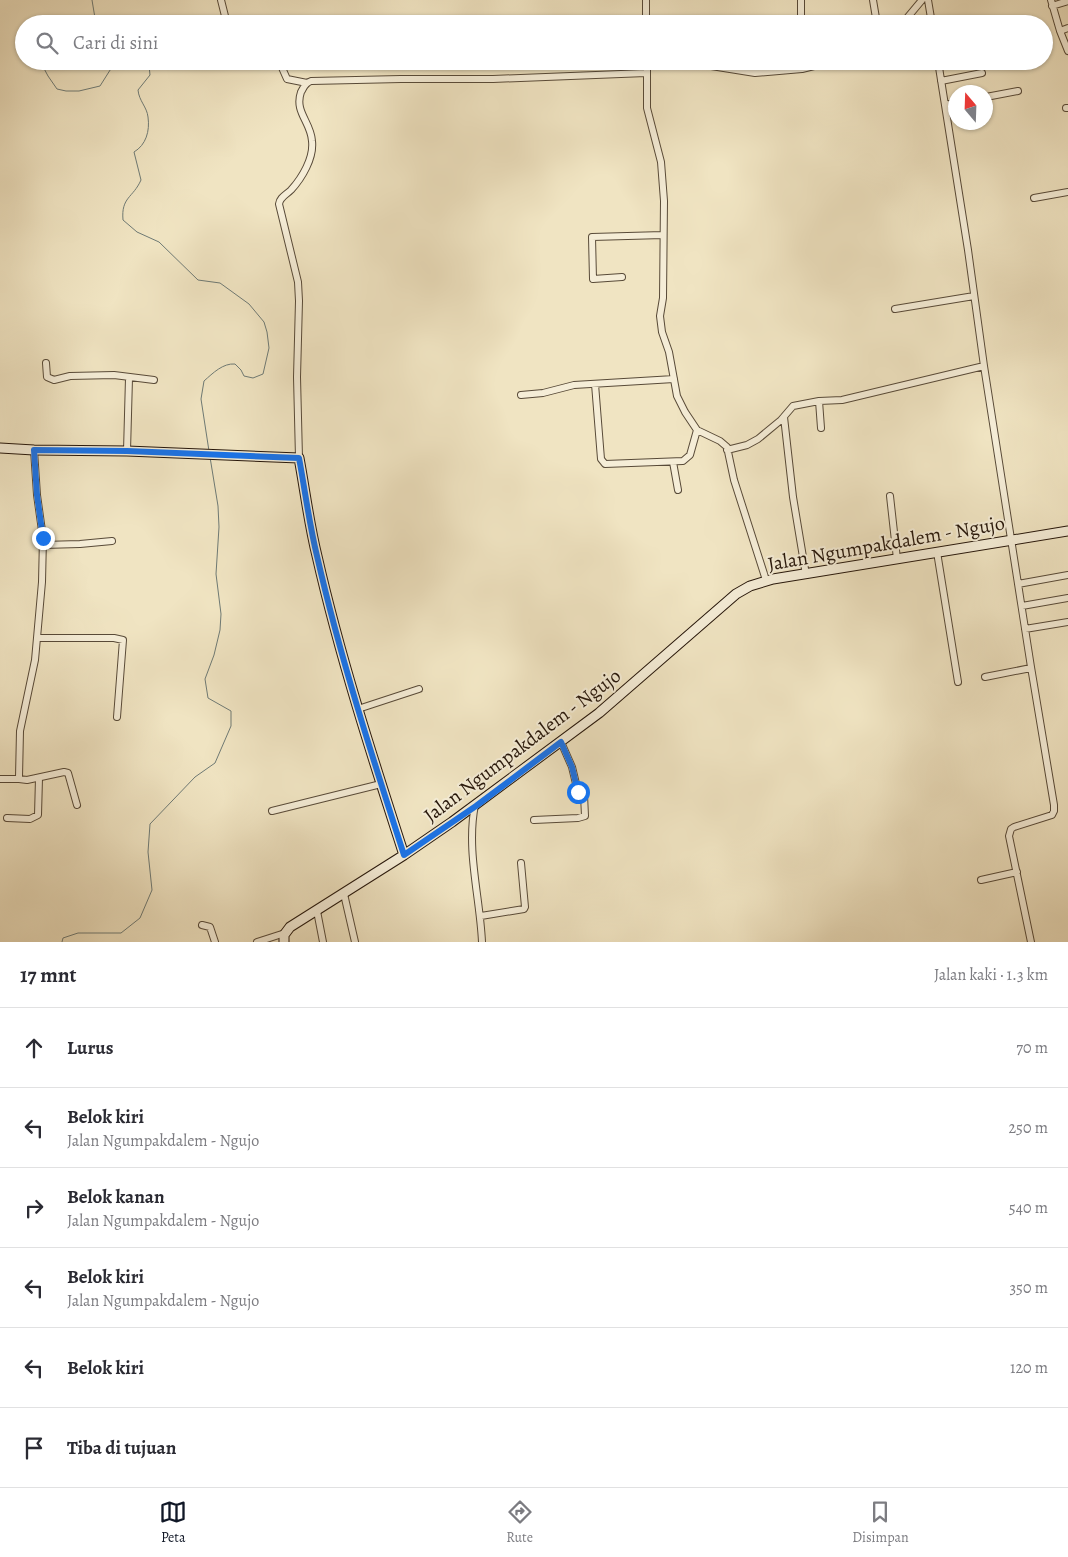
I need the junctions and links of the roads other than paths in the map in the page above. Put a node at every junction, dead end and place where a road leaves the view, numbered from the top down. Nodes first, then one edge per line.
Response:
1 (221, 0) edge
2 (646, 0) edge
3 (801, 0) edge
4 (873, 0) edge
5 (922, 0) edge
6 (928, 0) edge
7 (1068, 2) edge
8 (1052, 3) edge
9 (225, 15) edge
10 (646, 15) edge
11 (801, 15) edge
12 (876, 15) edge
13 (910, 15) edge
14 (930, 15) edge
15 (1068, 28) edge
16 (1060, 31) junction
17 (1068, 51) edge
18 (283, 70) edge
19 (646, 70) edge
20 (736, 70) edge
21 (790, 70) edge
22 (939, 70) edge
23 (646, 73) junction
24 (982, 73) dead end
25 (941, 81) junction
26 (307, 83) junction
27 (1018, 91) dead end
28 (993, 96) edge
29 (948, 104) edge
30 (945, 105) junction
31 (1068, 192) edge
32 (1034, 198) dead end
33 (663, 235) junction
34 (622, 278) dead end
35 (974, 296) junction
36 (895, 310) dead end
37 (46, 363) dead end
38 (984, 366) junction
39 (129, 378) junction
40 (674, 379) junction
41 (154, 380) dead end
42 (595, 384) junction
43 (522, 395) dead end
44 (819, 401) junction
45 (784, 417) junction
46 (821, 428) dead end
47 (698, 430) junction
48 (0, 448) edge
49 (34, 450) junction
50 (727, 450) junction
51 (127, 451) junction
52 (299, 458) junction
53 (673, 462) junction
54 (678, 490) dead end
55 (890, 496) dead end
56 (1068, 531) edge
57 (1012, 539) junction
58 (112, 541) dead end
59 (43, 545) junction
60 (937, 552) junction
61 (897, 560) junction
62 (806, 575) junction
63 (1068, 575) edge
64 (766, 580) junction
65 (1018, 584) junction
66 (1068, 598) edge
67 (1022, 606) junction
68 (1068, 622) edge
69 (1025, 628) junction
70 (37, 638) junction
71 (1031, 668) junction
72 (985, 678) dead end
73 (958, 682) dead end
74 (419, 689) dead end
75 (358, 709) junction
76 (118, 717) dead end
77 (561, 742) junction
78 (39, 778) junction
79 (0, 779) edge
80 (20, 779) junction
81 (381, 784) junction
82 (77, 805) dead end
83 (476, 806) junction
84 (272, 811) dead end
85 (7, 818) dead end
86 (534, 820) dead end
87 (404, 855) junction
88 (521, 863) dead end
89 (1017, 872) junction
90 (981, 880) dead end
91 (344, 894) junction
92 (316, 911) junction
93 (481, 916) junction
94 (202, 925) dead end
95 (285, 938) edge
96 (215, 942) edge
97 (257, 942) edge
98 (323, 942) edge
99 (355, 942) edge
100 (482, 942) edge
101 (1032, 942) edge

1 - 9 street
2 - 10 street
3 - 11 street
4 - 12 street
5 - 13 street
6 - 14 street
7 - 8 street
8 - 16 street
15 - 16 street
16 - 17 street
18 - 26 street
19 - 23 street
20 - 21 street
22 - 25 street
23 - 26 street
23 - 33 street
24 - 25 street
25 - 30 street
26 - 52 street
27 - 28 street
29 - 30 street
30 - 35 street
31 - 32 street
33 - 34 street
33 - 40 street
35 - 36 street
35 - 38 street
37 - 39 street
38 - 44 street
38 - 57 street
39 - 41 street
39 - 51 street
40 - 42 street
40 - 47 street
42 - 43 street
42 - 53 street
44 - 45 street
44 - 46 street
45 - 50 street
45 - 62 street
47 - 50 street
47 - 53 street
48 - 49 street
49 - 51 street
49 - 59 street
50 - 64 street
51 - 52 street
52 - 75 street, Jalan Ngumpakdalem - Ngujo
53 - 54 street
55 - 61 street
56 - 57 street, Jalan Ngumpakdalem - Ngujo
57 - 60 street, Jalan Ngumpakdalem - Ngujo
57 - 65 street
58 - 59 street
59 - 70 street
60 - 61 street, Jalan Ngumpakdalem - Ngujo
60 - 73 street
61 - 62 street, Jalan Ngumpakdalem - Ngujo
62 - 64 street, Jalan Ngumpakdalem - Ngujo
63 - 65 street
64 - 77 street, Jalan Ngumpakdalem - Ngujo
65 - 67 street
66 - 67 street
67 - 69 street
68 - 69 street
69 - 71 street
70 - 76 street
70 - 80 street
71 - 72 street
71 - 89 street
74 - 75 street
75 - 81 street, Jalan Ngumpakdalem - Ngujo
77 - 83 street, Jalan Ngumpakdalem - Ngujo
77 - 86 street
78 - 80 street
78 - 82 street
78 - 85 street
79 - 80 street
81 - 84 street
81 - 87 street, Jalan Ngumpakdalem - Ngujo
83 - 87 street, Jalan Ngumpakdalem - Ngujo
83 - 93 street
87 - 91 street
88 - 93 street
89 - 90 street
89 - 101 street
91 - 92 street
91 - 99 street
92 - 95 street
92 - 98 street
93 - 100 street
94 - 96 street
95 - 97 street

